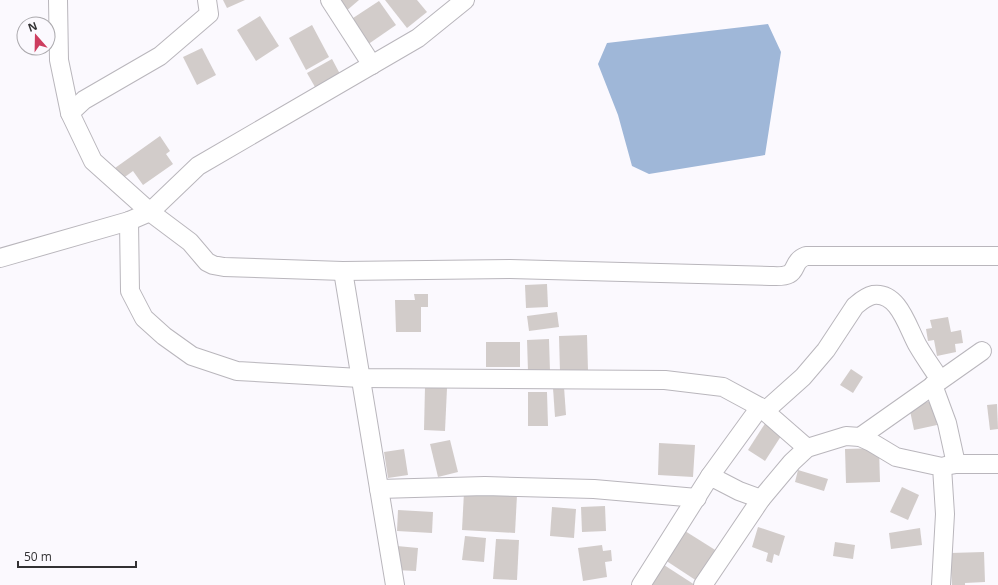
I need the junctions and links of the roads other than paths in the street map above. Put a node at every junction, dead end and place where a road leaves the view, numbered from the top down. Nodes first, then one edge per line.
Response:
1 (58, 0) edge
2 (207, 0) edge
3 (330, 0) edge
4 (465, 0) edge
5 (372, 65) junction
6 (70, 113) junction
7 (150, 212) junction
8 (129, 220) junction
9 (998, 256) edge
10 (0, 258) edge
11 (343, 271) junction
12 (982, 350) dead end
13 (360, 378) junction
14 (936, 382) junction
15 (762, 409) junction
16 (860, 437) junction
17 (807, 448) junction
18 (998, 464) edge
19 (949, 465) junction
20 (710, 476) junction
21 (379, 489) junction
22 (697, 498) junction
23 (761, 499) junction
24 (395, 585) edge
25 (641, 585) edge
26 (703, 585) edge
27 (941, 585) edge

1 - 6 street
2 - 6 street
3 - 5 street
4 - 5 street
5 - 7 street
6 - 7 street
7 - 8 street
7 - 11 street
8 - 10 street
8 - 13 street
9 - 11 street
11 - 13 street
12 - 14 street
13 - 15 street
13 - 21 street
14 - 15 street
14 - 16 street
14 - 19 street
15 - 17 street
15 - 20 street
16 - 17 street
16 - 19 street
17 - 23 street
18 - 19 street
19 - 27 street
20 - 22 street
20 - 23 street
21 - 22 street
21 - 24 street
22 - 25 street
23 - 26 street

